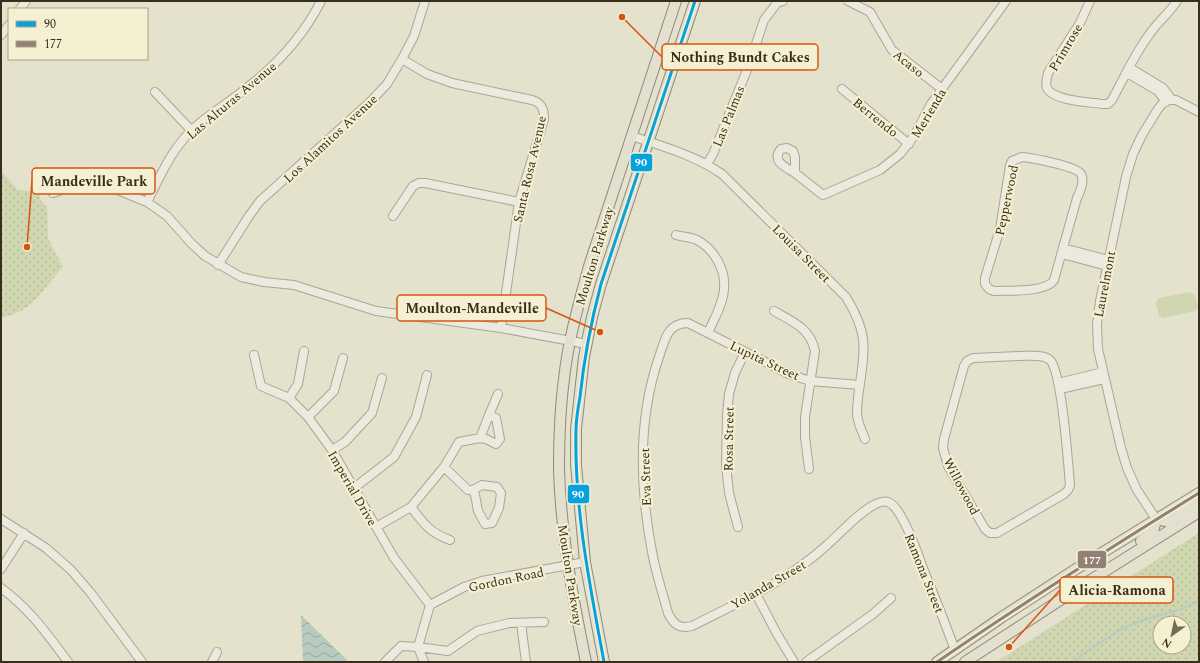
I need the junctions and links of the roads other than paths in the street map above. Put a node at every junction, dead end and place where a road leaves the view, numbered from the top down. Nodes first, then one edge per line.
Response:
1 (321, 1) edge
2 (425, 1) edge
3 (676, 1) edge
4 (695, 1) edge
5 (848, 1) edge
6 (1006, 1) edge
7 (1090, 1) edge
8 (1177, 1) edge
9 (780, 2) edge
10 (8, 26) edge
11 (1, 36) edge
12 (402, 59) junction
13 (1128, 70) junction
14 (842, 89) dead end
15 (942, 89) junction
16 (155, 92) dead end
17 (1169, 100) junction
18 (1199, 112) edge
19 (191, 130) junction
20 (632, 136) junction
21 (648, 142) junction
22 (909, 144) junction
23 (707, 164) junction
24 (795, 173) dead end
25 (53, 193) dead end
26 (147, 202) junction
27 (519, 202) junction
28 (393, 216) dead end
29 (676, 236) dead end
30 (1062, 251) junction
31 (1108, 263) junction
32 (218, 265) junction
33 (774, 311) dead end
34 (674, 326) joint
35 (501, 328) junction
36 (708, 333) junction
37 (570, 340) junction
38 (586, 344) junction
39 (304, 352) dead end
40 (745, 352) junction
41 (254, 355) dead end
42 (343, 358) dead end
43 (427, 375) dead end
44 (1103, 376) junction
45 (382, 378) dead end
46 (810, 381) junction
47 (860, 385) junction
48 (1059, 386) junction
49 (498, 394) dead end
50 (289, 398) junction
51 (489, 415) junction
52 (308, 417) junction
53 (480, 438) junction
54 (865, 439) dead end
55 (332, 450) junction
56 (444, 467) junction
57 (809, 469) dead end
58 (354, 488) junction
59 (473, 490) junction
60 (1199, 493) edge
61 (888, 502) joint
62 (1199, 504) edge
63 (411, 508) junction
64 (1199, 512) edge
65 (1, 519) edge
66 (1156, 519) junction
67 (376, 527) junction
68 (738, 527) dead end
69 (24, 533) junction
70 (450, 540) dead end
71 (585, 562) junction
72 (569, 566) junction
73 (1, 569) edge
74 (1094, 578) junction
75 (1, 588) edge
76 (756, 594) junction
77 (891, 598) dead end
78 (430, 605) junction
79 (521, 622) junction
80 (544, 622) dead end
81 (679, 626) joint
82 (418, 646) junction
83 (955, 650) junction
84 (217, 652) dead end
85 (68, 662) edge
86 (142, 662) edge
87 (212, 662) edge
88 (385, 662) edge
89 (424, 662) edge
90 (526, 662) edge
91 (586, 662) edge
92 (604, 662) edge
93 (794, 662) edge
94 (806, 662) edge
95 (937, 662) edge
96 (964, 662) edge

1 - 19 street, Las Alturas Avenue
2 - 12 street, Los Alamitos Avenue
3 - 20 main road, Moulton Parkway
4 - 21 main road, Moulton Parkway
5 - 15 street, Acaso
6 - 15 street, Merienda
7 - 13 street, Primrose
8 - 13 street, Primrose
9 - 23 street, Las Palmas
10 - 11 street
12 - 27 street, Santa Rosa Avenue
12 - 32 street, Los Alamitos Avenue
13 - 17 street
14 - 22 street, Berrendo
15 - 22 street, Merienda
16 - 19 street
17 - 18 street
17 - 31 street, Laurelmont
19 - 26 street, Las Alturas Avenue
20 - 21 street, Louisa Street
20 - 37 main road, Moulton Parkway
21 - 23 street, Louisa Street
21 - 38 main road, Moulton Parkway
22 - 24 street, Merienda
23 - 47 street, Louisa Street
25 - 26 street
26 - 32 street
27 - 28 street
27 - 35 street, Santa Rosa Avenue
29 - 36 street
30 - 30 street, Pepperwood
30 - 31 street
31 - 44 street, Laurelmont
32 - 35 street
33 - 46 street
34 - 36 street, Lupita Street
34 - 81 street, Eva Street
35 - 37 street
36 - 40 street, Lupita Street
37 - 38 street
37 - 72 main road, Moulton Parkway
38 - 71 main road, Moulton Parkway
39 - 50 street
40 - 46 street, Lupita Street
40 - 68 street, Rosa Street
41 - 50 street, Imperial Drive
42 - 52 street
43 - 58 street
44 - 48 street
44 - 66 street, Laurelmont
45 - 55 street
46 - 47 street, Lupita Street
46 - 57 street
47 - 54 street, Louisa Street
48 - 48 street, Willowood
49 - 51 street
50 - 52 street, Imperial Drive
51 - 53 street
51 - 53 street
52 - 55 street, Imperial Drive
53 - 56 street
55 - 58 street, Imperial Drive
56 - 59 street
56 - 63 street
58 - 67 street, Imperial Drive
59 - 59 street
60 - 66 main road
61 - 76 street, Yolanda Street
61 - 83 street, Ramona Street
62 - 66 main road
63 - 67 street
63 - 70 street
64 - 74 main road
65 - 69 street
66 - 74 main road
66 - 83 main road
67 - 78 street, Imperial Drive
69 - 73 street
69 - 86 street
71 - 72 street, Gordon Road
71 - 92 main road, Moulton Parkway
72 - 78 street, Gordon Road
72 - 91 main road, Moulton Parkway
74 - 96 main road
75 - 85 street
76 - 81 street, Yolanda Street
76 - 93 street
77 - 94 street
78 - 82 street
79 - 80 street
79 - 82 street
79 - 90 street
82 - 88 street
82 - 89 street
83 - 95 main road
83 - 96 main road
84 - 87 street

